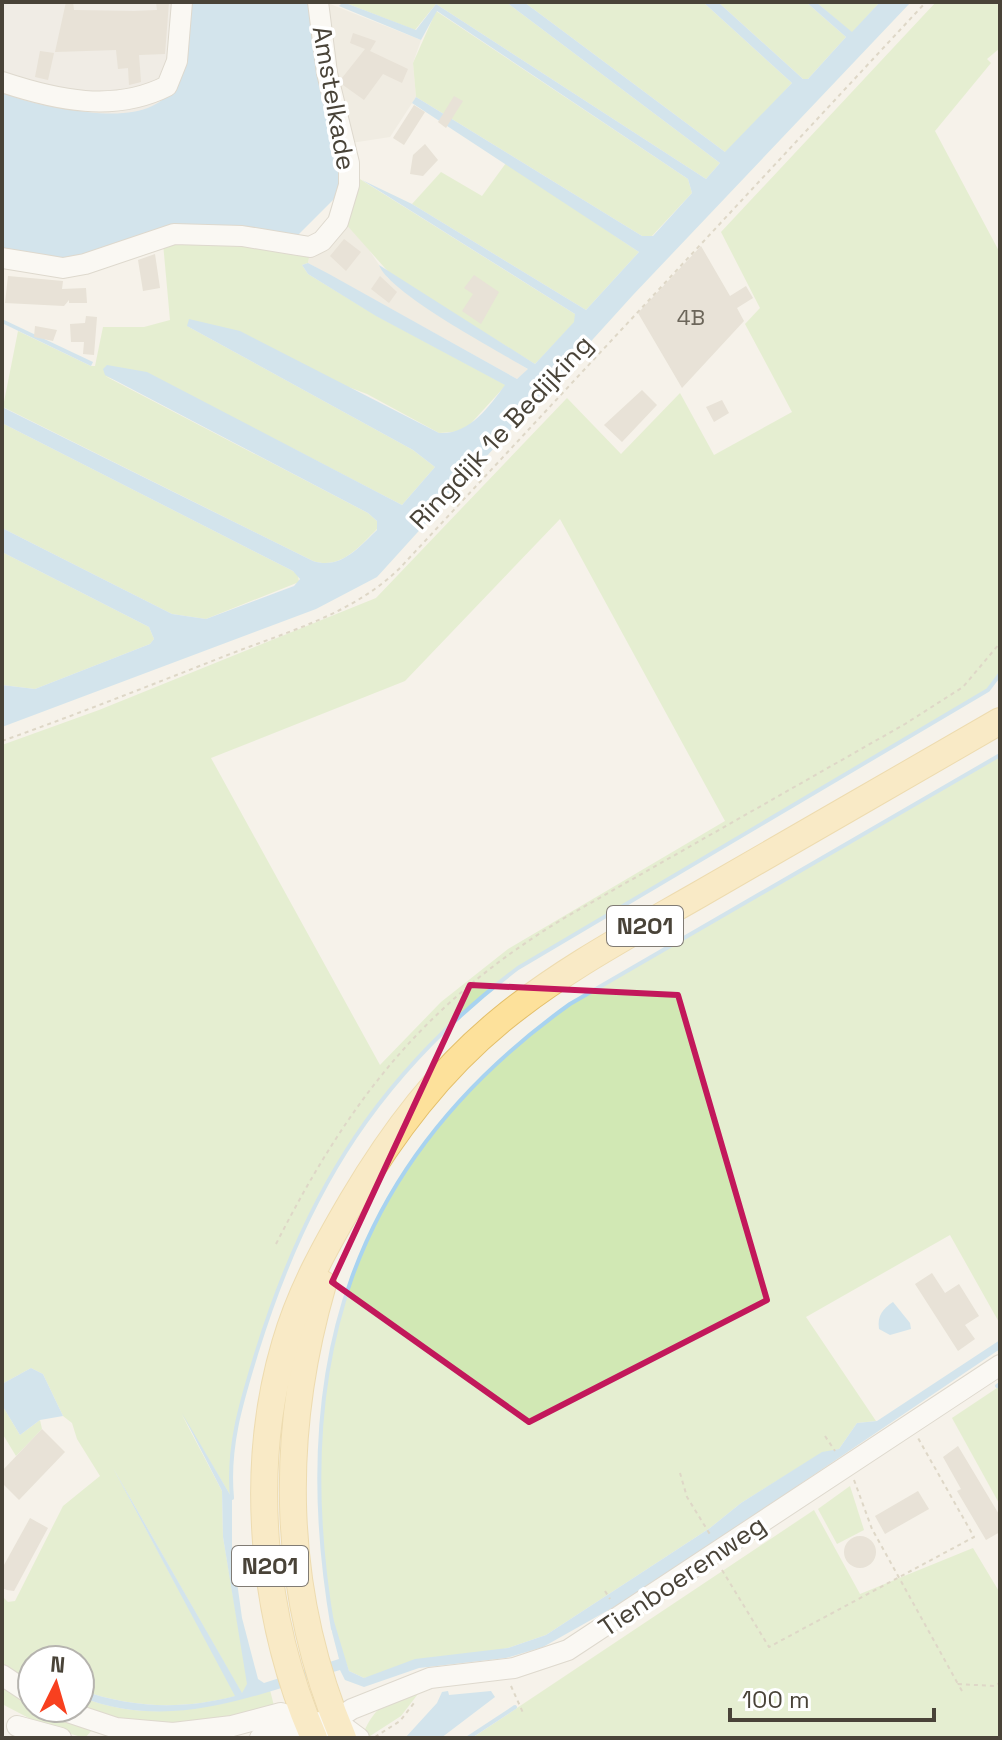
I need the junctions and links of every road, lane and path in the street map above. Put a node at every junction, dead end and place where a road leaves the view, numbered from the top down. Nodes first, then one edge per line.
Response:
1 (182, 2) edge
2 (318, 2) edge
3 (926, 2) edge
4 (2, 82) edge
5 (2, 258) edge
6 (1000, 643) edge
7 (1000, 721) edge
8 (2, 741) edge
9 (276, 1244) dead end
10 (1000, 1365) edge
11 (910, 1425) junction
12 (825, 1436) dead end
13 (833, 1448) dead end
14 (847, 1467) junction
15 (680, 1473) dead end
16 (706, 1529) dead end
17 (713, 1555) junction
18 (900, 1580) junction
19 (306, 1674) junction
20 (430, 1678) junction
21 (1000, 1683) edge
22 (958, 1684) junction
23 (962, 1691) dead end
24 (516, 1700) dead end
25 (524, 1715) dead end
26 (96, 1721) edge
27 (10, 1722) edge
28 (339, 1729) edge
29 (311, 1734) edge
30 (41, 1738) edge
31 (61, 1738) edge
32 (260, 1738) edge
33 (359, 1738) edge
34 (373, 1738) edge

1 - 4 street
2 - 5 street, Amstelkade
3 - 8 path, Ringdijk 1e Bedijking
6 - 9 path
7 - 19 main road, N201
10 - 11 street, Tienboerenweg
11 - 14 street, Tienboerenweg
11 - 18 path
12 - 13 path
14 - 17 street, Tienboerenweg
14 - 18 path
15 - 16 path
17 - 18 path
17 - 20 street, Tienboerenweg
18 - 22 path
19 - 28 main road, N201
19 - 29 main road, N201
20 - 28 street, Tienboerenweg
20 - 34 path
21 - 22 path
22 - 23 path
24 - 25 path
26 - 29 street
27 - 30 street
27 - 31 street
28 - 29 street
28 - 33 street
29 - 32 street

